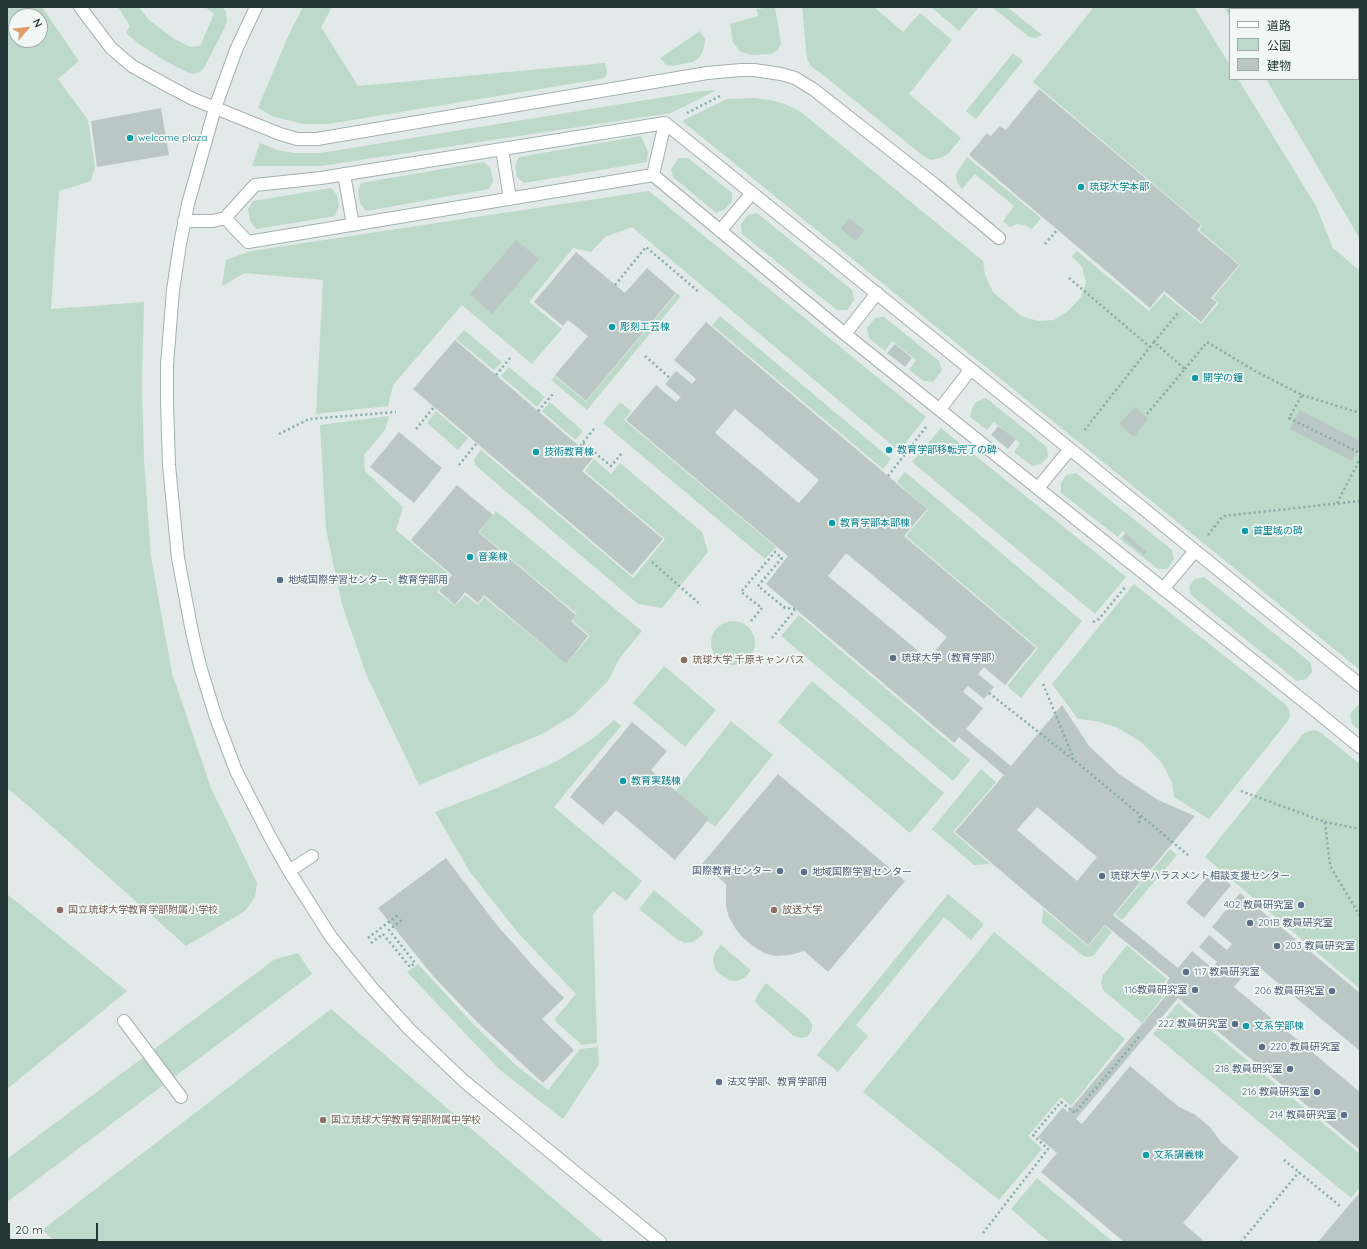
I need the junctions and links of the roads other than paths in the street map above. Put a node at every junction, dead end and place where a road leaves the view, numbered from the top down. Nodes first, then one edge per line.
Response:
1 (80, 7) edge
2 (256, 7) edge
3 (215, 108) junction
4 (665, 123) junction
5 (502, 149) junction
6 (344, 174) junction
7 (653, 175) junction
8 (752, 193) junction
9 (510, 199) junction
10 (225, 218) junction
11 (184, 222) junction
12 (353, 225) junction
13 (720, 231) junction
14 (999, 238) dead end
15 (877, 293) junction
16 (845, 334) junction
17 (971, 369) junction
18 (940, 409) junction
19 (1070, 448) junction
20 (1038, 488) junction
21 (1195, 551) junction
22 (1163, 589) junction
23 (1360, 685) edge
24 (1360, 747) edge
25 (312, 856) dead end
26 (289, 871) junction
27 (124, 1021) dead end
28 (181, 1097) dead end
29 (660, 1242) edge

1 - 3 street
2 - 3 street
3 - 11 street
3 - 14 street
4 - 5 street
4 - 7 street
4 - 8 street
5 - 6 street
5 - 9 street
6 - 10 street
6 - 12 street
7 - 9 street
7 - 13 street
8 - 13 street
8 - 15 street
9 - 12 street
10 - 11 street
10 - 12 street
11 - 26 street
13 - 16 street
15 - 16 street
15 - 17 street
16 - 18 street
17 - 18 street
17 - 19 street
18 - 20 street
19 - 20 street
19 - 21 street
20 - 22 street
21 - 22 street
21 - 23 street
22 - 24 street
25 - 26 street
26 - 29 street
27 - 28 street

